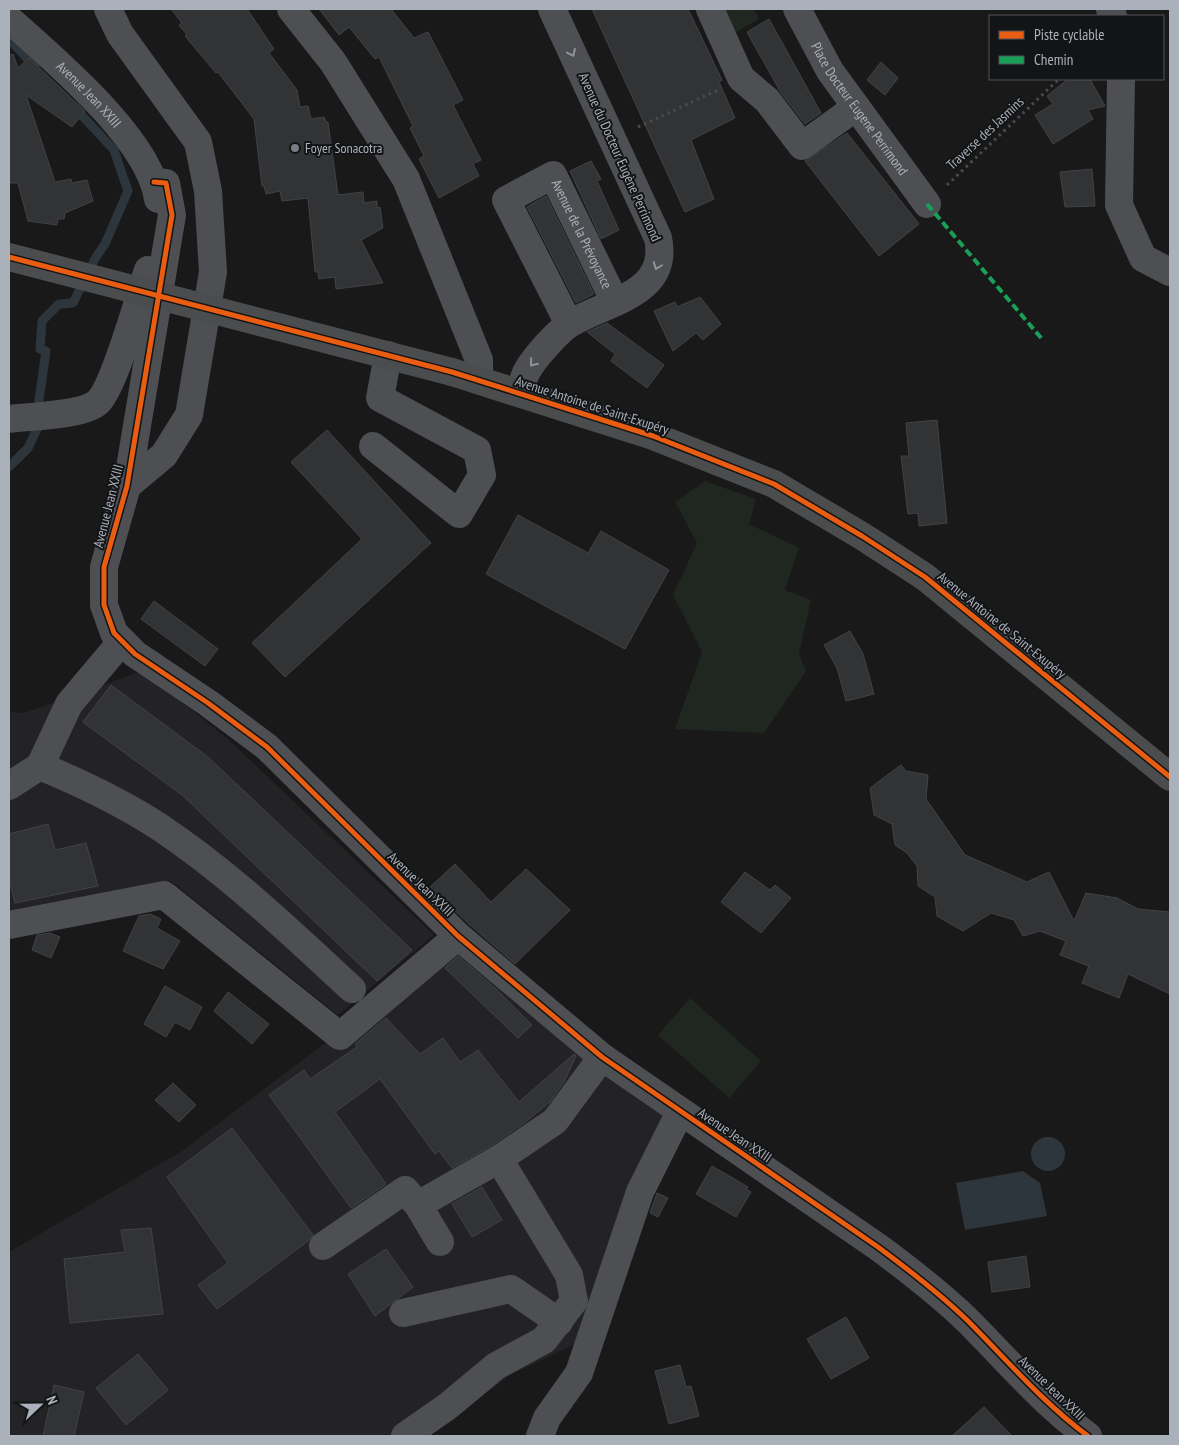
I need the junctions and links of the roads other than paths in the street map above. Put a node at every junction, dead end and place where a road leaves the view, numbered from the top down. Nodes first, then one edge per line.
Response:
1 (108, 9) edge
2 (291, 9) edge
3 (552, 9) edge
4 (710, 9) edge
5 (797, 9) edge
6 (9, 19) edge
7 (1121, 80) edge
8 (856, 107) junction
9 (154, 182) junction
10 (927, 204) road end
11 (9, 258) edge
12 (1170, 272) edge
13 (615, 302) junction
14 (569, 324) junction
15 (388, 356) junction
16 (479, 380) junction
17 (520, 394) junction
18 (18, 418) edge
19 (373, 446) dead end
20 (127, 486) junction
21 (122, 641) junction
22 (40, 766) junction
23 (1170, 778) edge
24 (9, 786) edge
25 (9, 925) edge
26 (458, 936) junction
27 (352, 989) dead end
28 (602, 1056) junction
29 (680, 1112) junction
30 (499, 1159) junction
31 (418, 1205) junction
32 (440, 1242) dead end
33 (323, 1246) dead end
34 (403, 1313) dead end
35 (559, 1322) junction
36 (1085, 1435) edge
37 (405, 1436) edge
38 (540, 1436) edge

1 - 20 street
2 - 16 street
3 -> 13 street, Avenue du Docteur Eugène Perrimond
4 - 8 street
5 - 8 street, Place Docteur Eugene Perrimond
6 - 9 street, Avenue Jean XXIII
7 - 12 street
8 - 10 street, Place Docteur Eugene Perrimond
9 - 18 street, Avenue Jean XXIII
9 - 20 street, Avenue Jean XXIII
11 - 15 main road, Avenue Antoine de Saint-Exupéry, bridge
13 - 14 street, Avenue du Docteur Eugène Perrimond
13 - 14 street, Avenue de la Prévoyance
14 -> 17 street, Avenue du Docteur Eugène Perrimond
15 - 16 main road, Avenue Antoine de Saint-Exupéry, bridge
15 - 19 street
16 - 17 main road, Avenue Antoine de Saint-Exupéry
17 - 23 main road, Avenue Antoine de Saint-Exupéry
20 - 21 street, Avenue Jean XXIII
21 - 22 street
21 - 26 street, Avenue Jean XXIII
22 - 24 street
22 - 27 street
25 - 26 street
26 - 28 street, Avenue Jean XXIII
28 - 29 street, Avenue Jean XXIII
28 - 30 street
29 - 36 street, Avenue Jean XXIII
29 - 38 street
30 - 31 street
30 - 35 street
31 - 32 street
31 - 33 street
34 - 35 street
35 - 37 street

